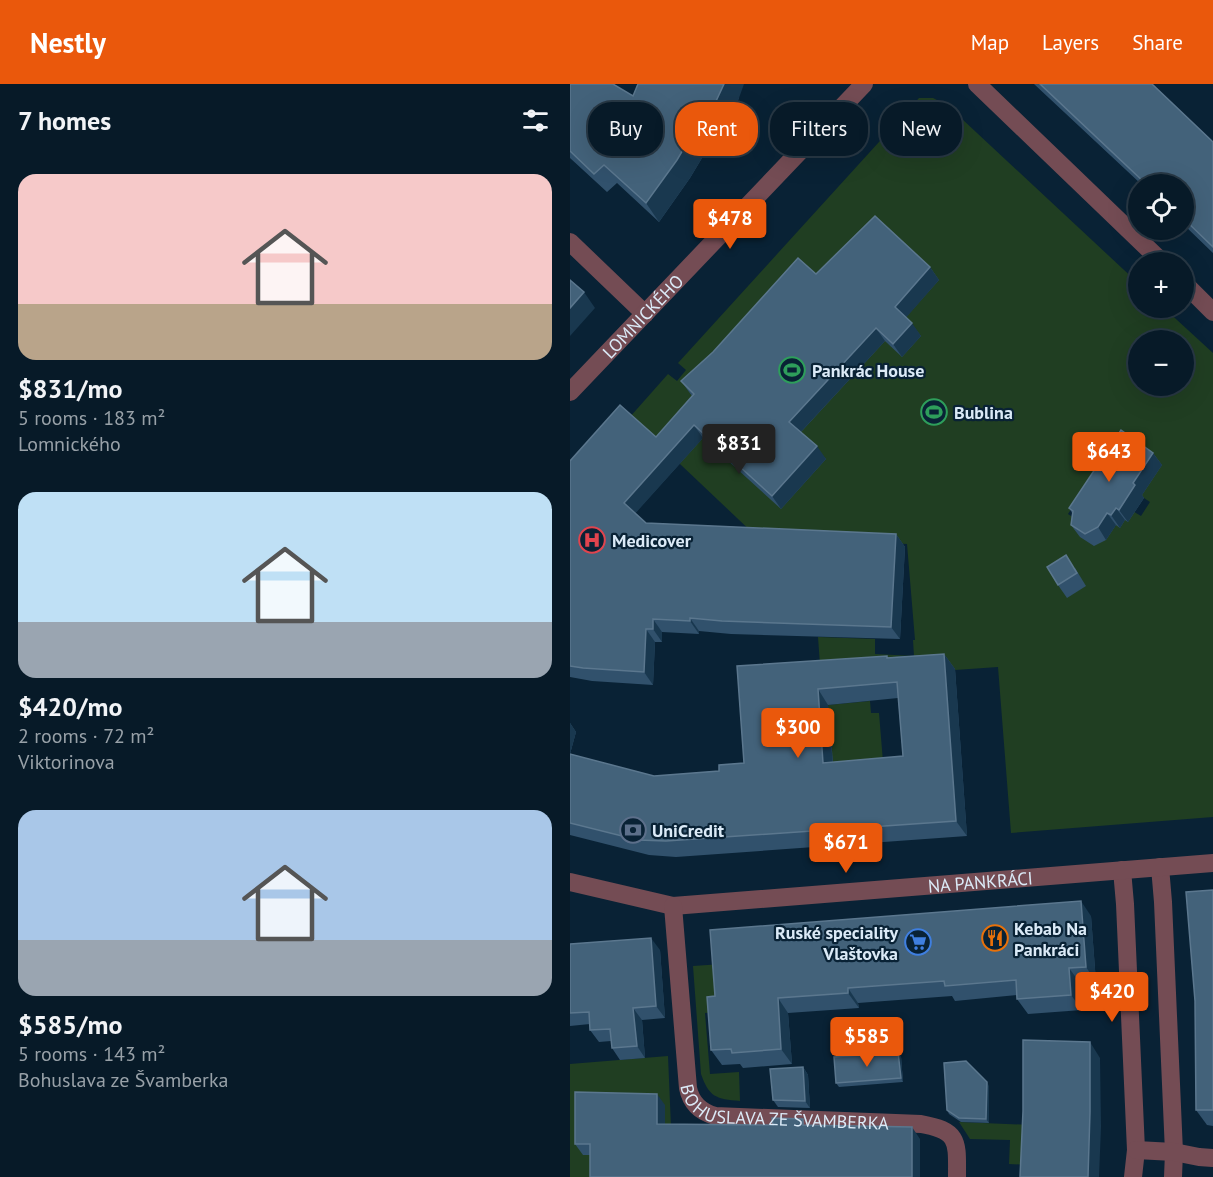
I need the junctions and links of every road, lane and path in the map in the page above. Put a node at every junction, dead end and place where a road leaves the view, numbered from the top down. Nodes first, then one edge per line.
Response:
1 (864, 84) edge
2 (977, 84) edge
3 (570, 242) edge
4 (1152, 252) edge
5 (1194, 293) edge
6 (1213, 312) edge
7 (645, 314) junction
8 (570, 392) edge
9 (1213, 862) edge
10 (1160, 867) junction
11 (1122, 870) junction
12 (570, 882) edge
13 (673, 906) junction
14 (1136, 1150) junction
15 (1174, 1152) junction
16 (1213, 1158) edge
17 (957, 1177) edge
18 (1133, 1177) edge
19 (1173, 1177) edge

1 - 7 street, LOMNICKÉHO
2 - 4 street
3 - 7 street
5 - 6 street
7 - 8 street, LOMNICKÉHO
9 - 10 street, NA PANKRÁCI
10 - 11 street, NA PANKRÁCI
10 - 15 street
11 - 13 street, NA PANKRÁCI
11 - 14 street
12 - 13 street, NA PANKRÁCI
13 - 17 street, BOHUSLAVA ZE ŠVAMBERKA
14 - 15 street
14 - 18 street
15 - 16 street
15 - 19 street

